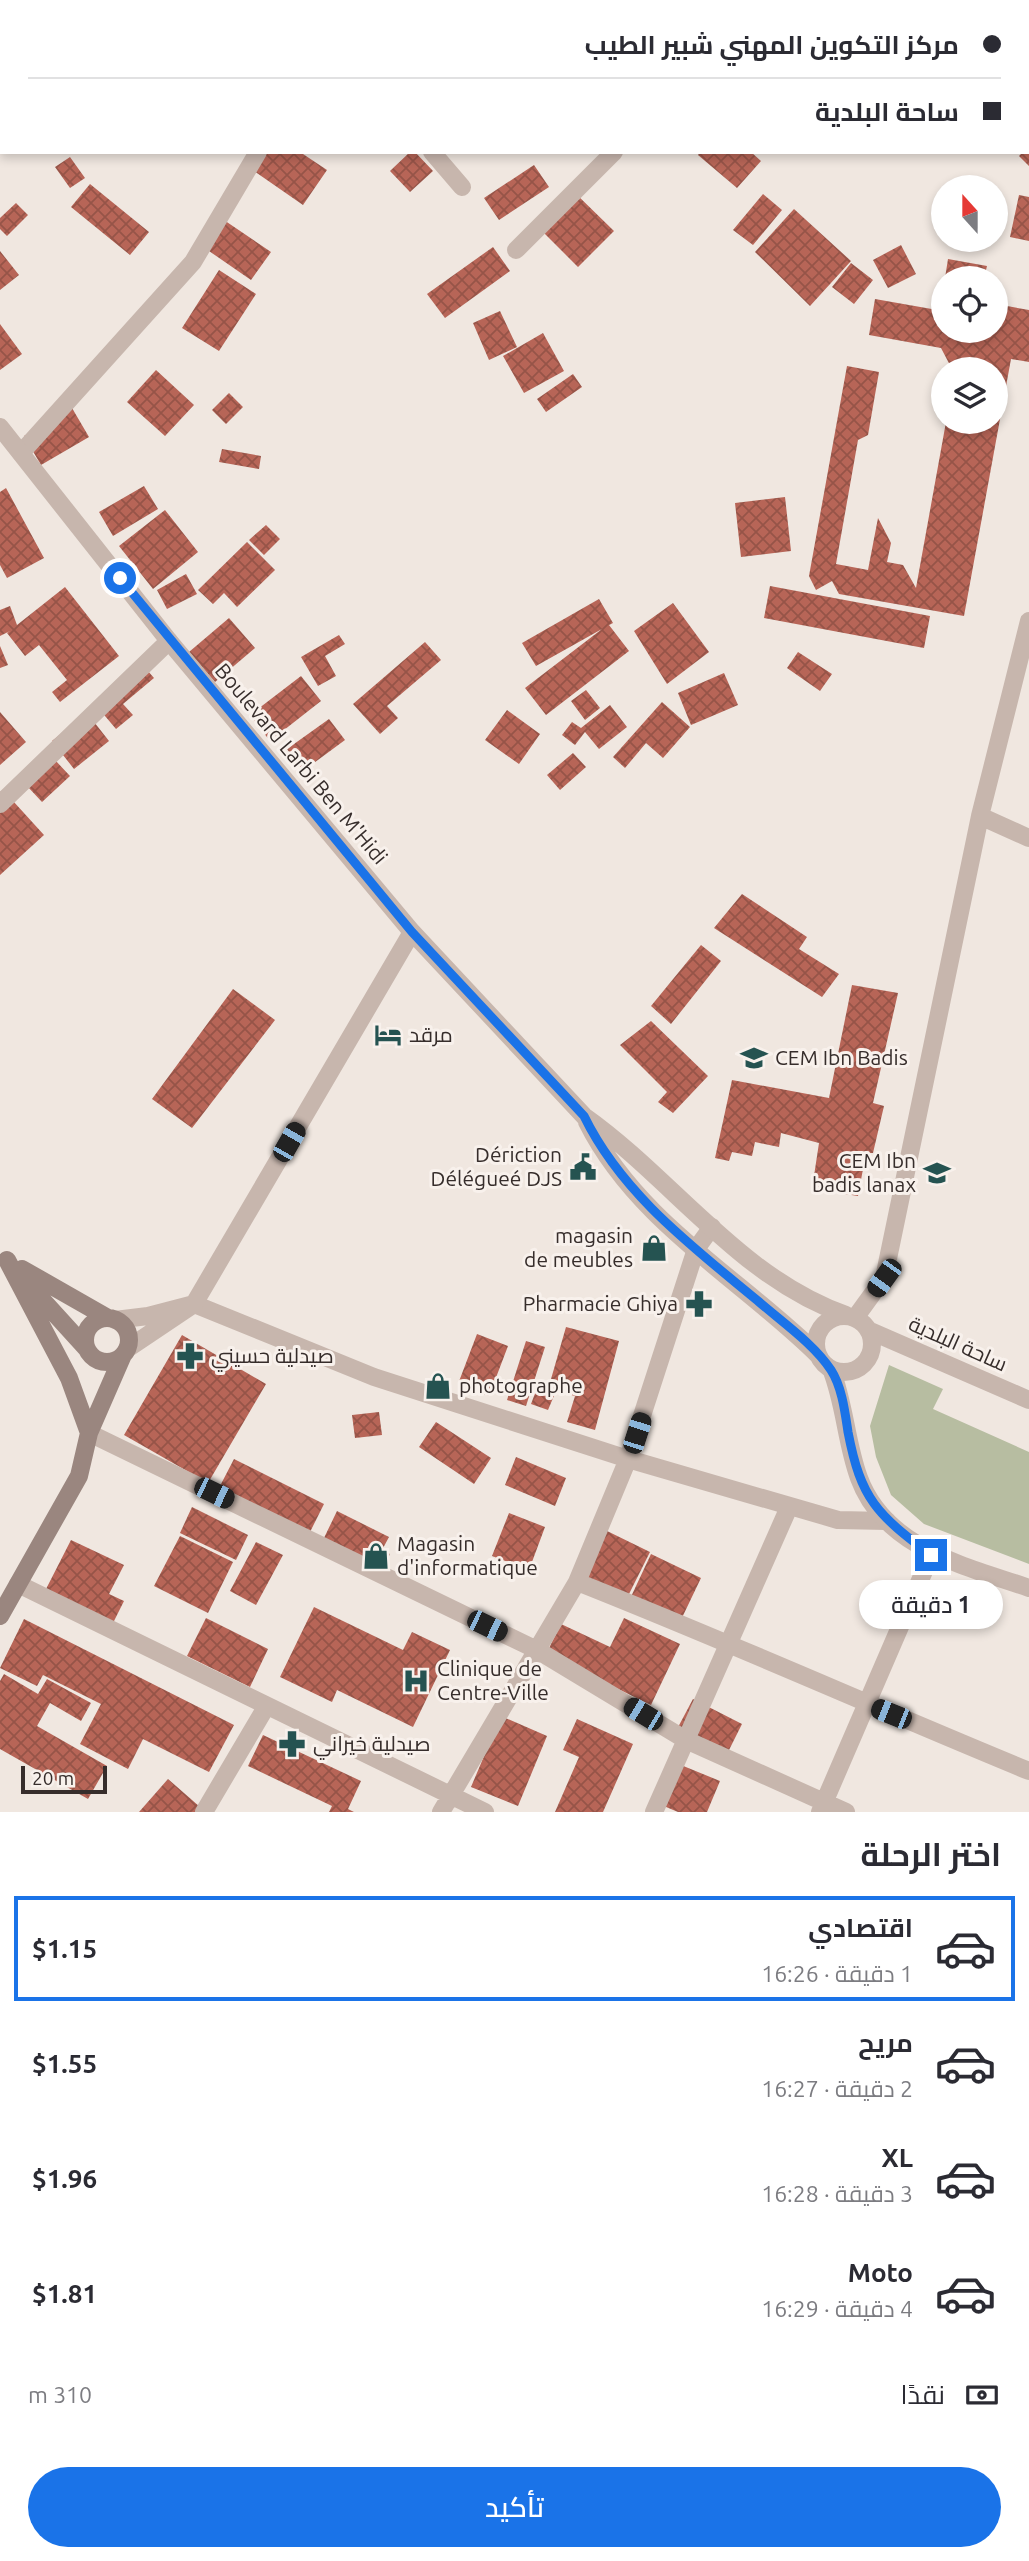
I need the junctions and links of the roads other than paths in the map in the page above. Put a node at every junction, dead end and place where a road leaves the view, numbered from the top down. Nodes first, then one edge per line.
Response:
1 (257, 154) edge
2 (434, 154) edge
3 (612, 154) edge
4 (462, 187) dead end
5 (516, 250) dead end
6 (0, 427) edge
7 (21, 453) junction
8 (1029, 621) edge
9 (169, 641) junction
10 (0, 804) edge
11 (980, 816) junction
12 (1029, 838) edge
13 (412, 932) junction
14 (584, 1116) junction
15 (712, 1227) junction
16 (696, 1249) junction
17 (3, 1257) edge
18 (194, 1304) junction
19 (112, 1319) junction
20 (857, 1321) junction
21 (86, 1348) junction
22 (125, 1352) junction
23 (818, 1355) junction
24 (831, 1369) junction
25 (1029, 1400) edge
26 (89, 1433) junction
27 (628, 1459) junction
28 (789, 1507) junction
29 (887, 1521) junction
30 (931, 1555) junction
31 (577, 1582) junction
32 (18, 1584) junction
33 (1029, 1588) edge
34 (0, 1616) edge
35 (729, 1642) junction
36 (537, 1650) junction
37 (868, 1704) junction
38 (266, 1707) junction
39 (686, 1740) junction
40 (1029, 1771) edge
41 (446, 1804) edge
42 (823, 1807) edge
43 (204, 1812) edge
44 (485, 1812) edge
45 (654, 1812) edge
46 (846, 1812) edge

1 - 7 street
2 - 4 street
3 - 5 street
6 - 7 street, Boulevard Larbi Ben M'Hidi
7 - 9 street, Boulevard Larbi Ben M'Hidi
8 - 11 street
9 - 10 street
9 - 13 street, Boulevard Larbi Ben M'Hidi
11 - 12 street
11 - 20 street
13 - 14 street, Boulevard Larbi Ben M'Hidi
13 - 18 street
14 - 15 street, Boulevard Larbi Ben M'Hidi
14 - 16 street, Boulevard Larbi Ben M'Hidi
15 - 16 street
15 - 20 street, Boulevard Larbi Ben M'Hidi
16 - 23 street, Boulevard Larbi Ben M'Hidi
16 - 27 street
17 - 19 main road
17 - 21 main road
17 - 26 main road
18 - 19 street
18 - 22 street
18 - 27 street
19 - 21 main road
19 - 22 main road
20 - 23 street
20 - 24 street
20 - 25 street, ساحة البلدية
21 - 22 main road
22 - 26 main road
23 - 24 street
24 - 29 street
26 - 32 main road
26 - 36 street
27 - 28 street
27 - 31 street
28 - 29 street
28 - 35 street
29 - 30 street
30 - 33 street
30 - 37 street
31 - 35 street
31 - 36 street
32 - 34 main road
32 - 38 street
35 - 37 street
35 - 39 street
36 - 39 street
36 - 41 street
37 - 40 street
37 - 42 street
38 - 41 street
38 - 43 street
39 - 42 street
39 - 45 street
41 - 44 street
42 - 46 street

